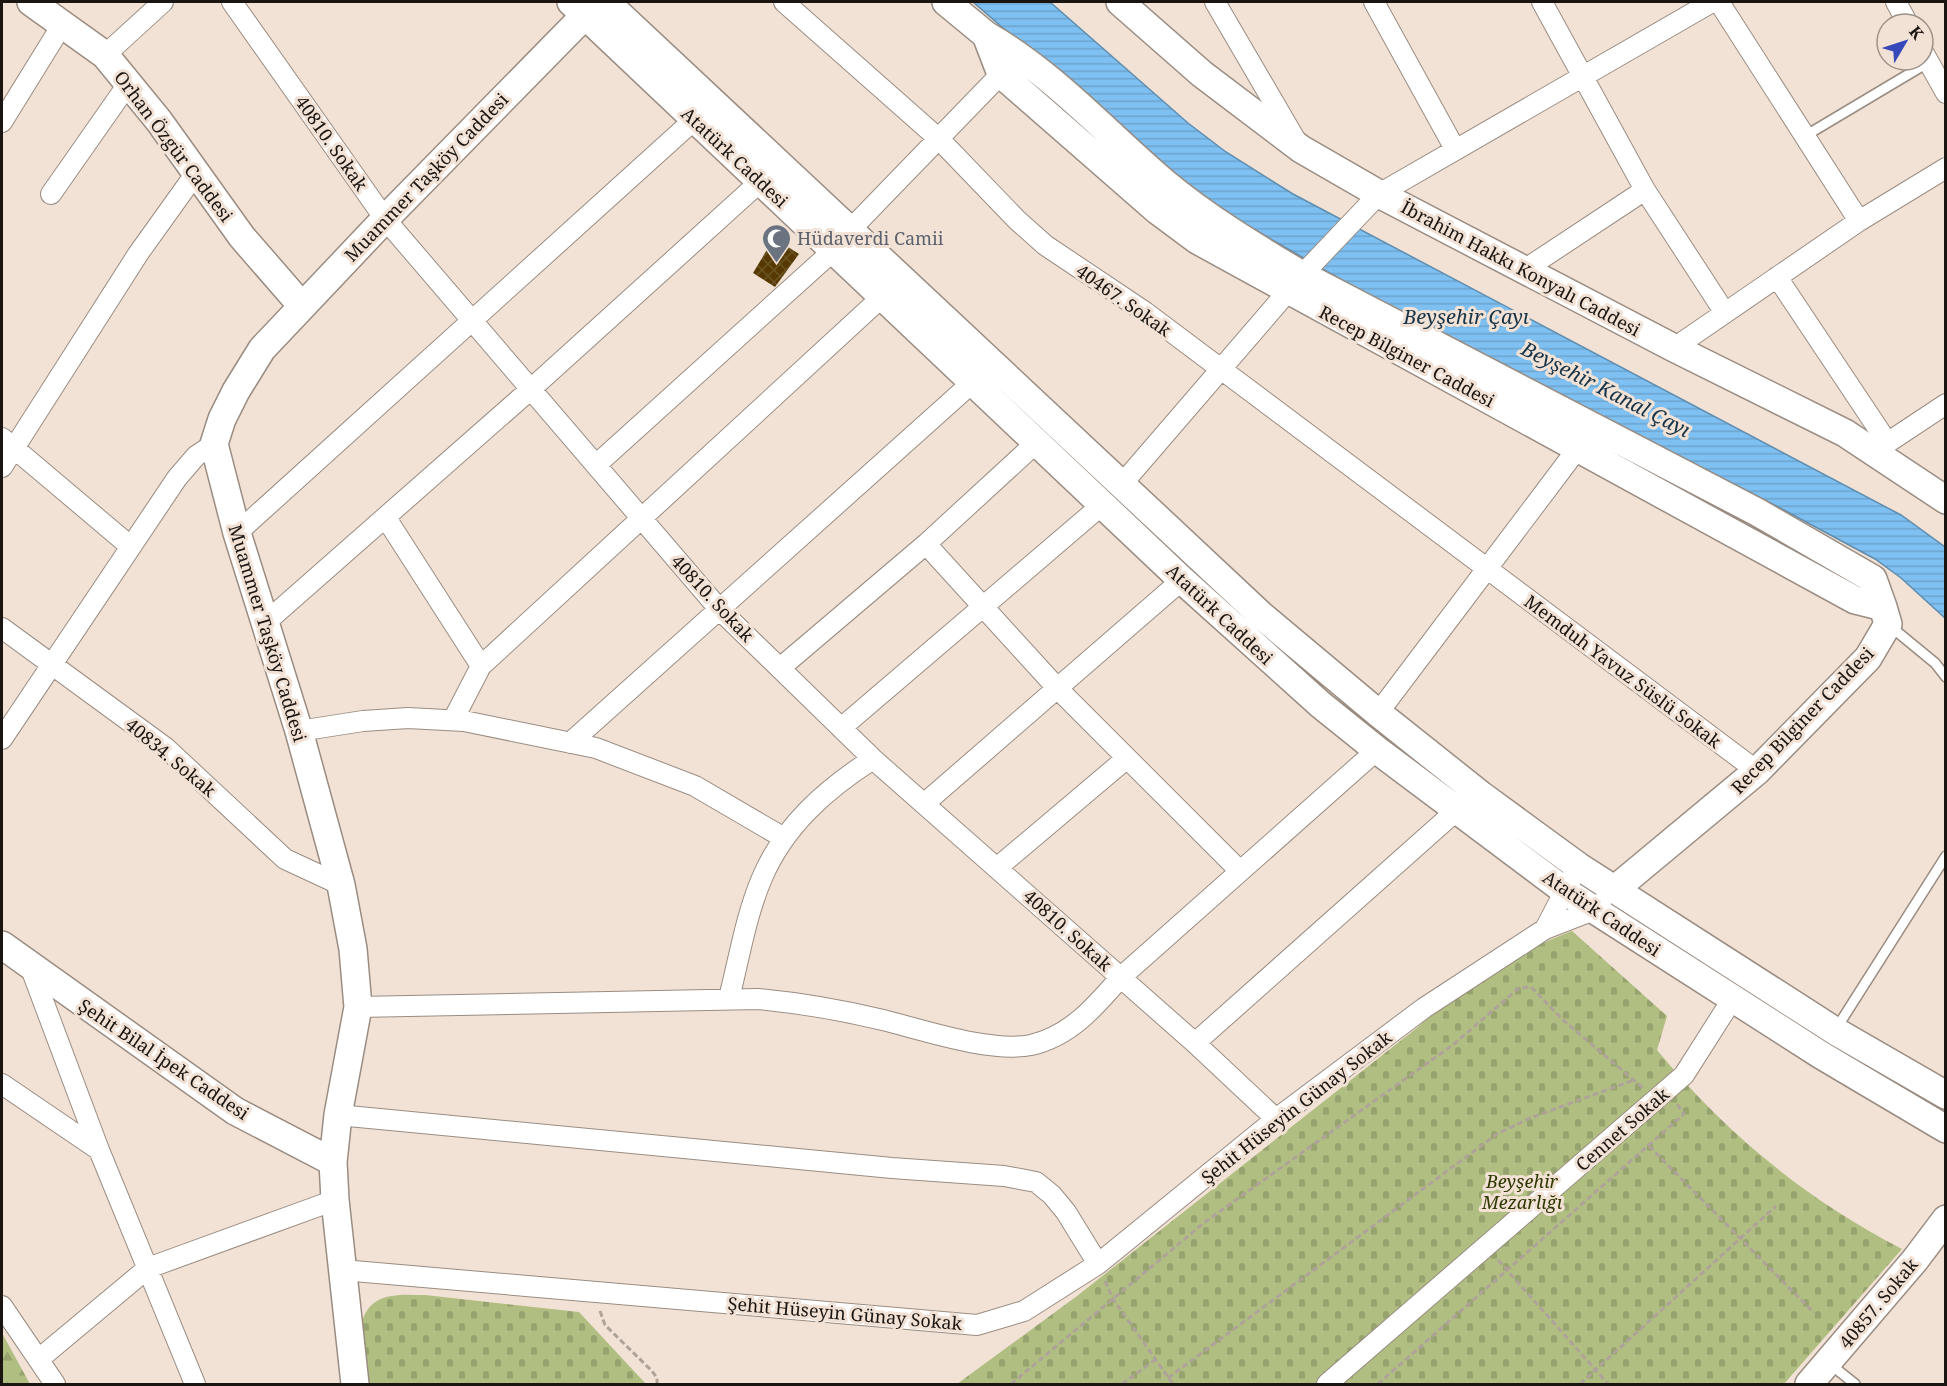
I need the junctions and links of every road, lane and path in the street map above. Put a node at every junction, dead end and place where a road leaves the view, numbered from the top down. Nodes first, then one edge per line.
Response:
1 (31, 2) edge
2 (163, 2) edge
3 (232, 2) edge
4 (784, 2) edge
5 (946, 2) edge
6 (1120, 2) edge
7 (1215, 2) edge
8 (1374, 2) edge
9 (1542, 2) edge
10 (1712, 2) edge
11 (1719, 2) edge
12 (590, 5) edge
13 (62, 25) junction
14 (986, 35) junction
15 (105, 55) junction
16 (1903, 72) edge
17 (1934, 72) edge
18 (1001, 74) junction
19 (1582, 76) junction
20 (128, 84) junction
21 (1946, 93) edge
22 (695, 119) junction
23 (2, 122) edge
24 (1805, 136) junction
25 (939, 139) junction
26 (1301, 149) junction
27 (1455, 149) junction
28 (1946, 168) edge
29 (196, 173) junction
30 (761, 181) junction
31 (1645, 190) junction
32 (51, 194) dead end
33 (1379, 194) junction
34 (385, 219) junction
35 (1860, 221) junction
36 (842, 240) junction
37 (1524, 270) junction
38 (1777, 278) junction
39 (1295, 283) junction
40 (882, 297) junction
41 (302, 306) junction
42 (1725, 313) junction
43 (472, 318) junction
44 (1674, 348) junction
45 (1220, 370) junction
46 (973, 382) junction
47 (531, 389) junction
48 (1946, 404) edge
49 (1588, 423) junction
50 (1036, 442) junction
51 (7, 443) edge
52 (214, 444) junction
53 (1880, 447) junction
54 (1578, 448) junction
55 (596, 465) junction
56 (2, 467) edge
57 (1122, 484) junction
58 (1946, 500) edge
59 (1102, 505) junction
60 (640, 517) junction
61 (386, 518) junction
62 (237, 533) junction
63 (926, 544) junction
64 (130, 546) junction
65 (1488, 570) junction
66 (1182, 580) junction
67 (983, 607) junction
68 (720, 610) junction
69 (1886, 616) junction
70 (265, 623) junction
71 (2, 628) edge
72 (53, 666) junction
73 (481, 666) junction
74 (780, 668) junction
75 (1946, 677) edge
76 (1058, 689) junction
77 (1378, 713) junction
78 (453, 720) junction
79 (841, 728) junction
80 (299, 731) junction
81 (2, 739) edge
82 (570, 743) junction
83 (1377, 750) junction
84 (1127, 758) junction
85 (873, 759) junction
86 (1757, 771) junction
87 (925, 803) junction
88 (1457, 810) junction
89 (784, 838) junction
90 (1946, 856) edge
91 (1578, 866) junction
92 (998, 867) junction
93 (1240, 872) junction
94 (341, 885) junction
95 (1614, 890) junction
96 (1565, 891) junction
97 (1594, 909) junction
98 (1545, 929) junction
99 (2, 945) edge
100 (30, 966) junction
101 (1120, 978) junction
102 (729, 998) junction
103 (1733, 998) junction
104 (358, 1007) junction
105 (1835, 1031) junction
106 (1196, 1043) junction
107 (1634, 1080) junction
108 (2, 1084) edge
109 (1661, 1095) junction
110 (1946, 1095) edge
111 (338, 1115) junction
112 (1276, 1119) junction
113 (1946, 1129) edge
114 (1648, 1145) junction
115 (99, 1150) junction
116 (333, 1162) junction
117 (335, 1200) junction
118 (1776, 1206) dead end
119 (1946, 1219) edge
120 (1740, 1239) junction
121 (1486, 1247) junction
122 (1098, 1263) junction
123 (148, 1268) junction
124 (342, 1270) junction
125 (1507, 1270) junction
126 (597, 1292) junction
127 (1113, 1299) junction
128 (2, 1306) edge
129 (1814, 1313) dead end
130 (39, 1359) junction
131 (1155, 1360) junction
132 (1828, 1363) junction
133 (1596, 1370) junction
134 (1168, 1378) junction
135 (55, 1384) edge
136 (195, 1384) edge
137 (355, 1384) edge
138 (657, 1384) edge
139 (1011, 1384) edge
140 (1122, 1384) edge
141 (1173, 1384) edge
142 (1327, 1384) edge
143 (1378, 1384) edge
144 (1580, 1384) edge
145 (1608, 1384) edge
146 (1809, 1384) edge
147 (1855, 1384) edge

1 - 13 street, Orhan Özgür Caddesi
2 - 15 street
3 - 34 street, 40810. Sokak
4 - 25 street, 40467. Sokak
5 - 14 street, Recep Bilginer Caddesi
6 - 26 street, İbrahim Hakkı Konyalı Caddesi
7 - 26 street
8 - 27 street
9 - 19 street
10 - 19 street
11 - 24 street
12 - 22 street, Atatürk Caddesi
12 - 34 street, Muammer Taşköy Caddesi
12 - 36 street, Atatürk Caddesi
13 - 15 street, Orhan Özgür Caddesi
13 - 23 street
14 - 18 street, Recep Bilginer Caddesi
14 - 39 street, Recep Bilginer Caddesi
15 - 20 street, Orhan Özgür Caddesi
16 - 24 lane
17 - 21 street
18 - 25 street
18 - 39 street, Recep Bilginer Caddesi
19 - 27 street
19 - 31 street
20 - 29 street, Orhan Özgür Caddesi
20 - 32 street
22 - 30 street, Atatürk Caddesi
22 - 43 street
24 - 35 street
25 - 36 street
25 - 45 street, 40467. Sokak
26 - 33 street, İbrahim Hakkı Konyalı Caddesi
27 - 33 street
28 - 35 street
29 - 41 street, Orhan Özgür Caddesi
29 - 51 street
30 - 36 street, Atatürk Caddesi
30 - 47 street
31 - 37 street
31 - 42 street
33 - 37 street, İbrahim Hakkı Konyalı Caddesi
33 - 39 street
34 - 41 street, Muammer Taşköy Caddesi
34 - 43 street, 40810. Sokak
35 - 38 street
36 - 40 street, Atatürk Caddesi
36 - 55 street
36 - 57 street, Atatürk Caddesi
37 - 44 street, İbrahim Hakkı Konyalı Caddesi
38 - 42 street
38 - 53 street
39 - 45 street
39 - 49 street, Recep Bilginer Caddesi
39 - 54 street, Recep Bilginer Caddesi
40 - 46 street, Atatürk Caddesi
40 - 60 street
41 - 52 street, Muammer Taşköy Caddesi
42 - 44 street
43 - 47 street, 40810. Sokak
43 - 62 street
44 - 53 street, İbrahim Hakkı Konyalı Caddesi
45 - 57 street
45 - 65 street, 40467. Sokak
46 - 50 street, Atatürk Caddesi
46 - 68 street
47 - 55 street, 40810. Sokak
47 - 61 street
48 - 53 street
49 - 54 street
49 - 69 street, Recep Bilginer Caddesi
50 - 59 street, Atatürk Caddesi
50 - 63 street
51 - 56 street
51 - 64 street
52 - 62 street, Muammer Taşköy Caddesi
52 - 64 street
53 - 58 street, İbrahim Hakkı Konyalı Caddesi
54 - 65 street
54 - 69 street, Recep Bilginer Caddesi
55 - 60 street, 40810. Sokak
57 - 77 street, Atatürk Caddesi
59 - 66 street, Atatürk Caddesi
59 - 67 street
60 - 68 street, 40810. Sokak
60 - 73 street
61 - 70 street
61 - 73 street
62 - 70 street, Muammer Taşköy Caddesi
63 - 67 street
63 - 74 street
64 - 72 street
65 - 77 street
65 - 86 street, Memduh Yavuz Süslü Sokak
66 - 76 street
66 - 83 street, Atatürk Caddesi
67 - 76 street
67 - 79 street
68 - 74 street, 40810. Sokak
68 - 82 street
69 - 75 lane
69 - 86 street, Recep Bilginer Caddesi
70 - 80 street, Muammer Taşköy Caddesi
71 - 72 street, 40834. Sokak
72 - 81 street
72 - 94 street, 40834. Sokak
73 - 78 street
74 - 79 street, 40810. Sokak
76 - 84 street
76 - 87 street
77 - 91 street, Atatürk Caddesi
78 - 80 street
78 - 82 street
79 - 85 street, 40810. Sokak
80 - 94 street, Muammer Taşköy Caddesi
82 - 89 street
83 - 88 street, Atatürk Caddesi
83 - 93 street
84 - 92 street
84 - 93 street
85 - 87 street, 40810. Sokak
85 - 89 street
86 - 95 street, Recep Bilginer Caddesi
87 - 92 street, 40810. Sokak
88 - 96 street, Atatürk Caddesi
88 - 106 street
89 - 102 street
90 - 105 lane
91 - 95 street, Atatürk Caddesi
91 - 96 street
92 - 101 street, 40810. Sokak
93 - 101 street
94 - 104 street, Muammer Taşköy Caddesi
95 - 97 street
95 - 105 street, Atatürk Caddesi
96 - 97 street, Atatürk Caddesi
96 - 98 street
97 - 98 street, Şehit Hüseyin Günay Sokak
97 - 103 street, Atatürk Caddesi
98 - 112 street, Şehit Hüseyin Günay Sokak
99 - 100 street, Şehit Bilal İpek Caddesi
100 - 115 street
100 - 116 street, Şehit Bilal İpek Caddesi
101 - 102 street
101 - 106 street, 40810. Sokak
102 - 104 street
103 - 109 street, Cennet Sokak
103 - 113 street, Atatürk Caddesi
104 - 111 street, Muammer Taşköy Caddesi
105 - 110 street, Atatürk Caddesi
106 - 112 street, 40810. Sokak
107 - 109 path
107 - 127 path
107 - 134 path
108 - 115 street
109 - 114 path
109 - 121 street, Cennet Sokak
111 - 116 street, Muammer Taşköy Caddesi
111 - 122 street
112 - 122 street, Şehit Hüseyin Günay Sokak
114 - 120 path
114 - 125 path
115 - 123 street
116 - 117 street, Muammer Taşköy Caddesi
117 - 123 street
117 - 124 street, Muammer Taşköy Caddesi
118 - 120 path
119 - 132 street, 40857. Sokak
120 - 129 path
120 - 133 path
121 - 125 path
121 - 142 street, Cennet Sokak
122 - 126 street, Şehit Hüseyin Günay Sokak
122 - 127 path
123 - 130 street
123 - 136 street
124 - 126 street, Şehit Hüseyin Günay Sokak
124 - 137 street, Muammer Taşköy Caddesi
125 - 133 path
125 - 143 path
126 - 138 path
127 - 131 path
127 - 139 path
128 - 130 street
130 - 135 street
131 - 134 path
131 - 140 path
132 - 146 street, 40857. Sokak
132 - 147 lane
133 - 144 path
133 - 145 path
134 - 141 path

